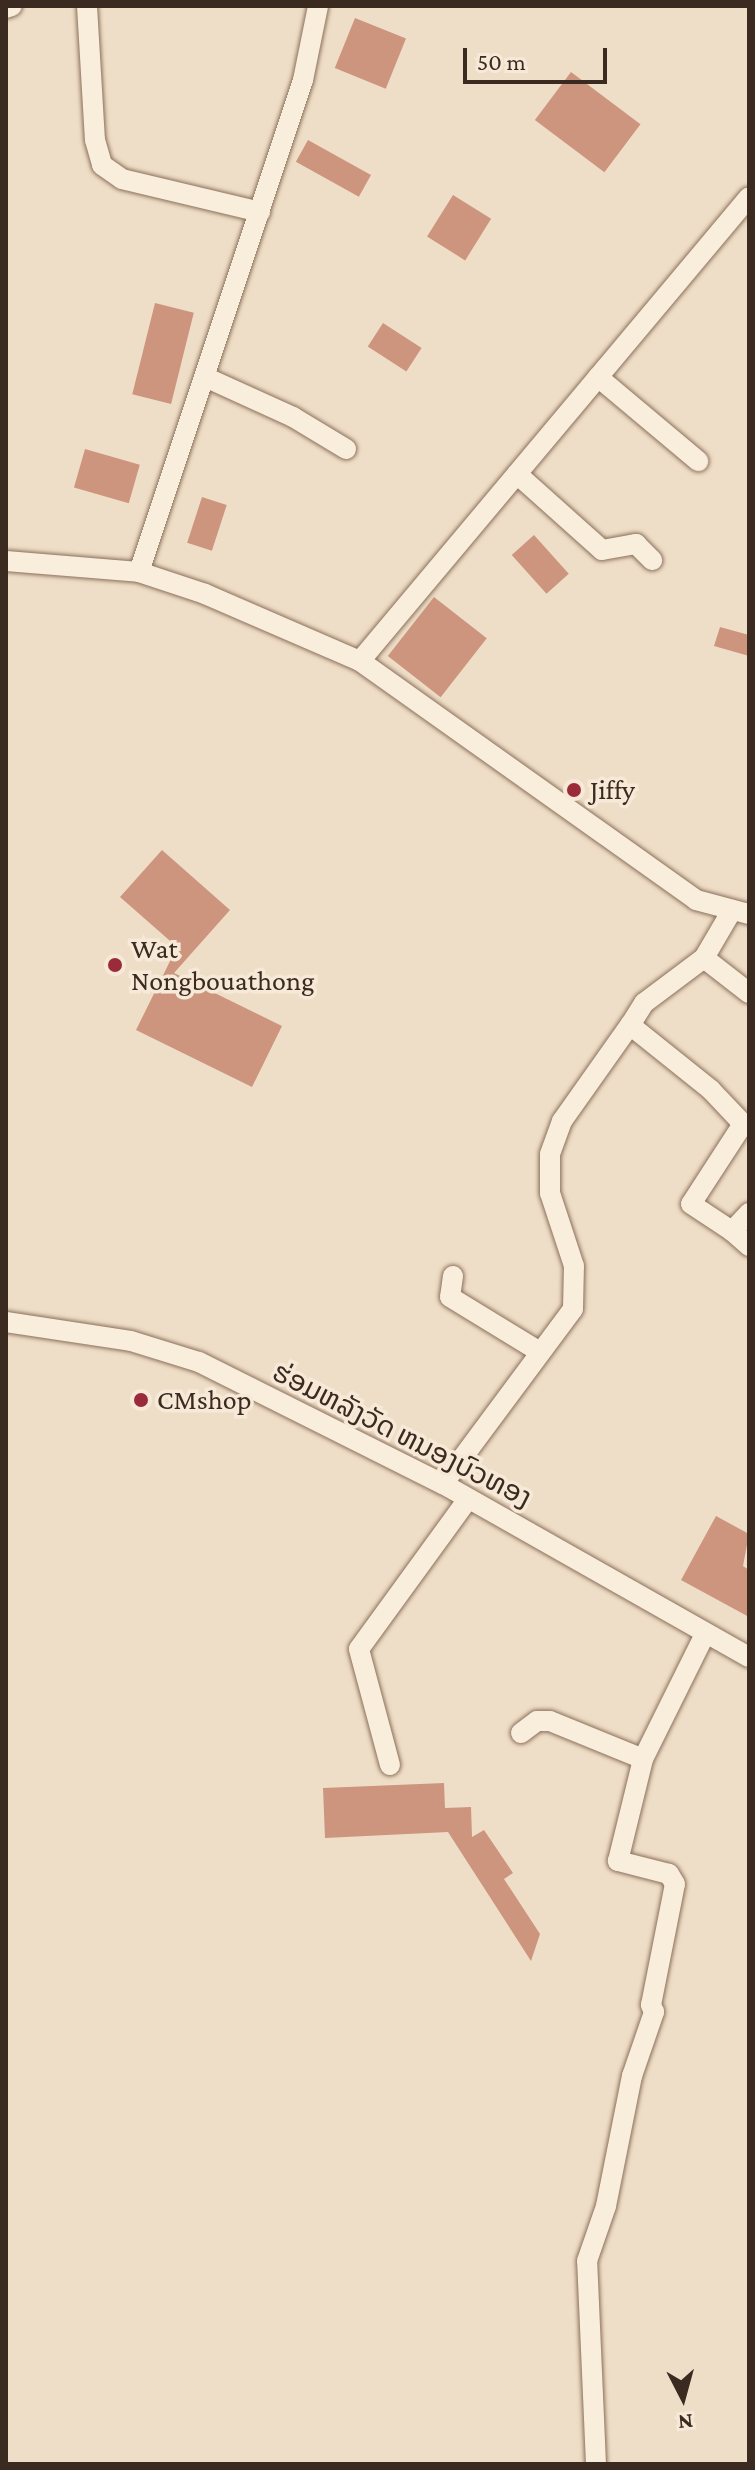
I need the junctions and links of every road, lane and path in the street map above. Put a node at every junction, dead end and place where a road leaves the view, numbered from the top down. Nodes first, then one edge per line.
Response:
1 (12, 6) edge
2 (87, 6) edge
3 (318, 6) edge
4 (6, 8) edge
5 (749, 197) edge
6 (260, 212) junction
7 (205, 377) junction
8 (598, 377) junction
9 (346, 449) dead end
10 (698, 461) dead end
11 (517, 474) junction
12 (652, 560) dead end
13 (6, 561) edge
14 (139, 572) junction
15 (360, 661) junction
16 (740, 913) edge
17 (704, 958) junction
18 (749, 993) edge
19 (630, 1025) junction
20 (749, 1213) edge
21 (732, 1231) junction
22 (749, 1246) edge
23 (453, 1276) dead end
24 (6, 1322) edge
25 (540, 1352) junction
26 (443, 1484) junction
27 (468, 1499) junction
28 (705, 1634) junction
29 (749, 1657) edge
30 (521, 1733) dead end
31 (643, 1759) junction
32 (390, 1765) dead end
33 (596, 2464) edge

1 - 4 street
2 - 6 street
3 - 6 street
5 - 8 street
6 - 7 street
7 - 9 street
7 - 14 street
8 - 10 street
8 - 11 street
11 - 12 street
11 - 15 street
13 - 14 street
14 - 15 street
15 - 16 street
16 - 17 street
17 - 18 street
17 - 19 street
19 - 21 street
19 - 25 street
20 - 21 street
21 - 22 street
23 - 25 street
24 - 26 street, ຮ່ອມຫລັງວັດ ຫນອງບົວທອງ
25 - 26 street
26 - 27 street, ຮ່ອມຫລັງວັດ ຫນອງບົວທອງ
27 - 28 street, ຮ່ອມຫລັງວັດ ຫນອງບົວທອງ
27 - 32 street
28 - 29 street, ຮ່ອມຫລັງວັດ ຫນອງບົວທອງ
28 - 31 street
30 - 31 street
31 - 33 street

